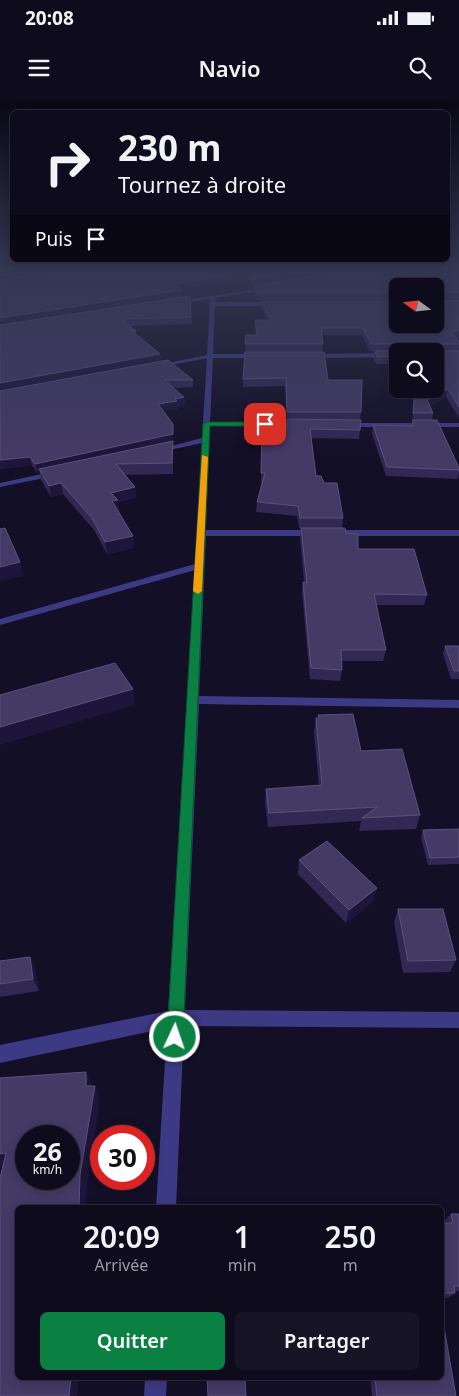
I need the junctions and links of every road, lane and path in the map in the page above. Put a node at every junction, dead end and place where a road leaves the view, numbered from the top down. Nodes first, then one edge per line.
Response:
1 (211, 328) edge
2 (389, 355) edge
3 (210, 356) junction
4 (270, 356) edge
5 (299, 356) edge
6 (144, 368) edge
7 (207, 424) junction
8 (314, 425) edge
9 (333, 425) edge
10 (459, 425) edge
11 (206, 440) junction
12 (150, 452) edge
13 (65, 471) edge
14 (0, 485) edge
15 (200, 533) junction
16 (459, 533) edge
17 (199, 566) junction
18 (0, 622) edge
19 (193, 700) junction
20 (459, 704) edge
21 (176, 1018) junction
22 (459, 1020) edge
23 (0, 1054) edge
24 (166, 1205) edge
25 (156, 1380) edge
26 (155, 1396) edge

1 - 3 street
2 - 5 street
3 - 4 street
3 - 6 street
3 - 7 street
7 - 8 street
7 - 11 street
9 - 10 street
11 - 12 street
11 - 15 street
13 - 14 street
15 - 16 street
15 - 17 street
17 - 18 street
17 - 19 street
19 - 20 street
19 - 21 street
21 - 22 street
21 - 23 street
21 - 24 street
25 - 26 street

